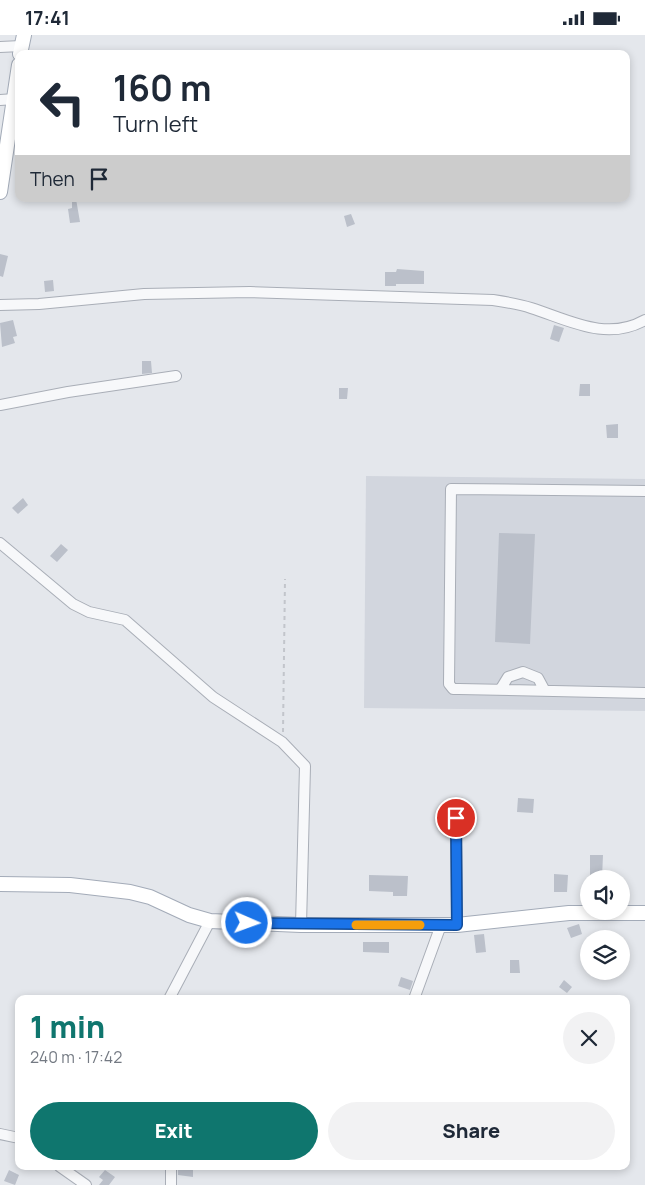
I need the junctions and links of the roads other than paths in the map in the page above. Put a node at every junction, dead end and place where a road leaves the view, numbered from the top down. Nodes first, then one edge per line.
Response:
1 (22, 45) edge
2 (0, 47) edge
3 (15, 99) joint
4 (0, 100) edge
5 (0, 192) edge
6 (0, 305) edge
7 (645, 320) edge
8 (176, 376) dead end
9 (0, 405) edge
10 (645, 491) edge
11 (0, 543) edge
12 (500, 690) junction
13 (545, 691) junction
14 (645, 693) edge
15 (456, 818) dead end
16 (0, 884) edge
17 (645, 913) edge
18 (210, 921) junction
19 (301, 925) junction
20 (441, 925) junction
21 (457, 925) junction
22 (171, 995) edge
23 (415, 995) edge
24 (0, 1134) edge
25 (15, 1137) edge
26 (65, 1170) edge
27 (171, 1170) edge
28 (86, 1185) edge
29 (171, 1185) edge

1 - 2 street
3 - 4 street
3 - 5 main road
6 - 7 street
8 - 9 street
10 - 12 street
11 - 19 street
12 - 13 street
12 - 13 street
13 - 14 street
15 - 21 street
16 - 18 main road
17 - 21 main road
18 - 19 main road
18 - 22 street
19 - 20 main road
20 - 21 main road
20 - 23 street
24 - 25 street
26 - 28 street
27 - 29 street

